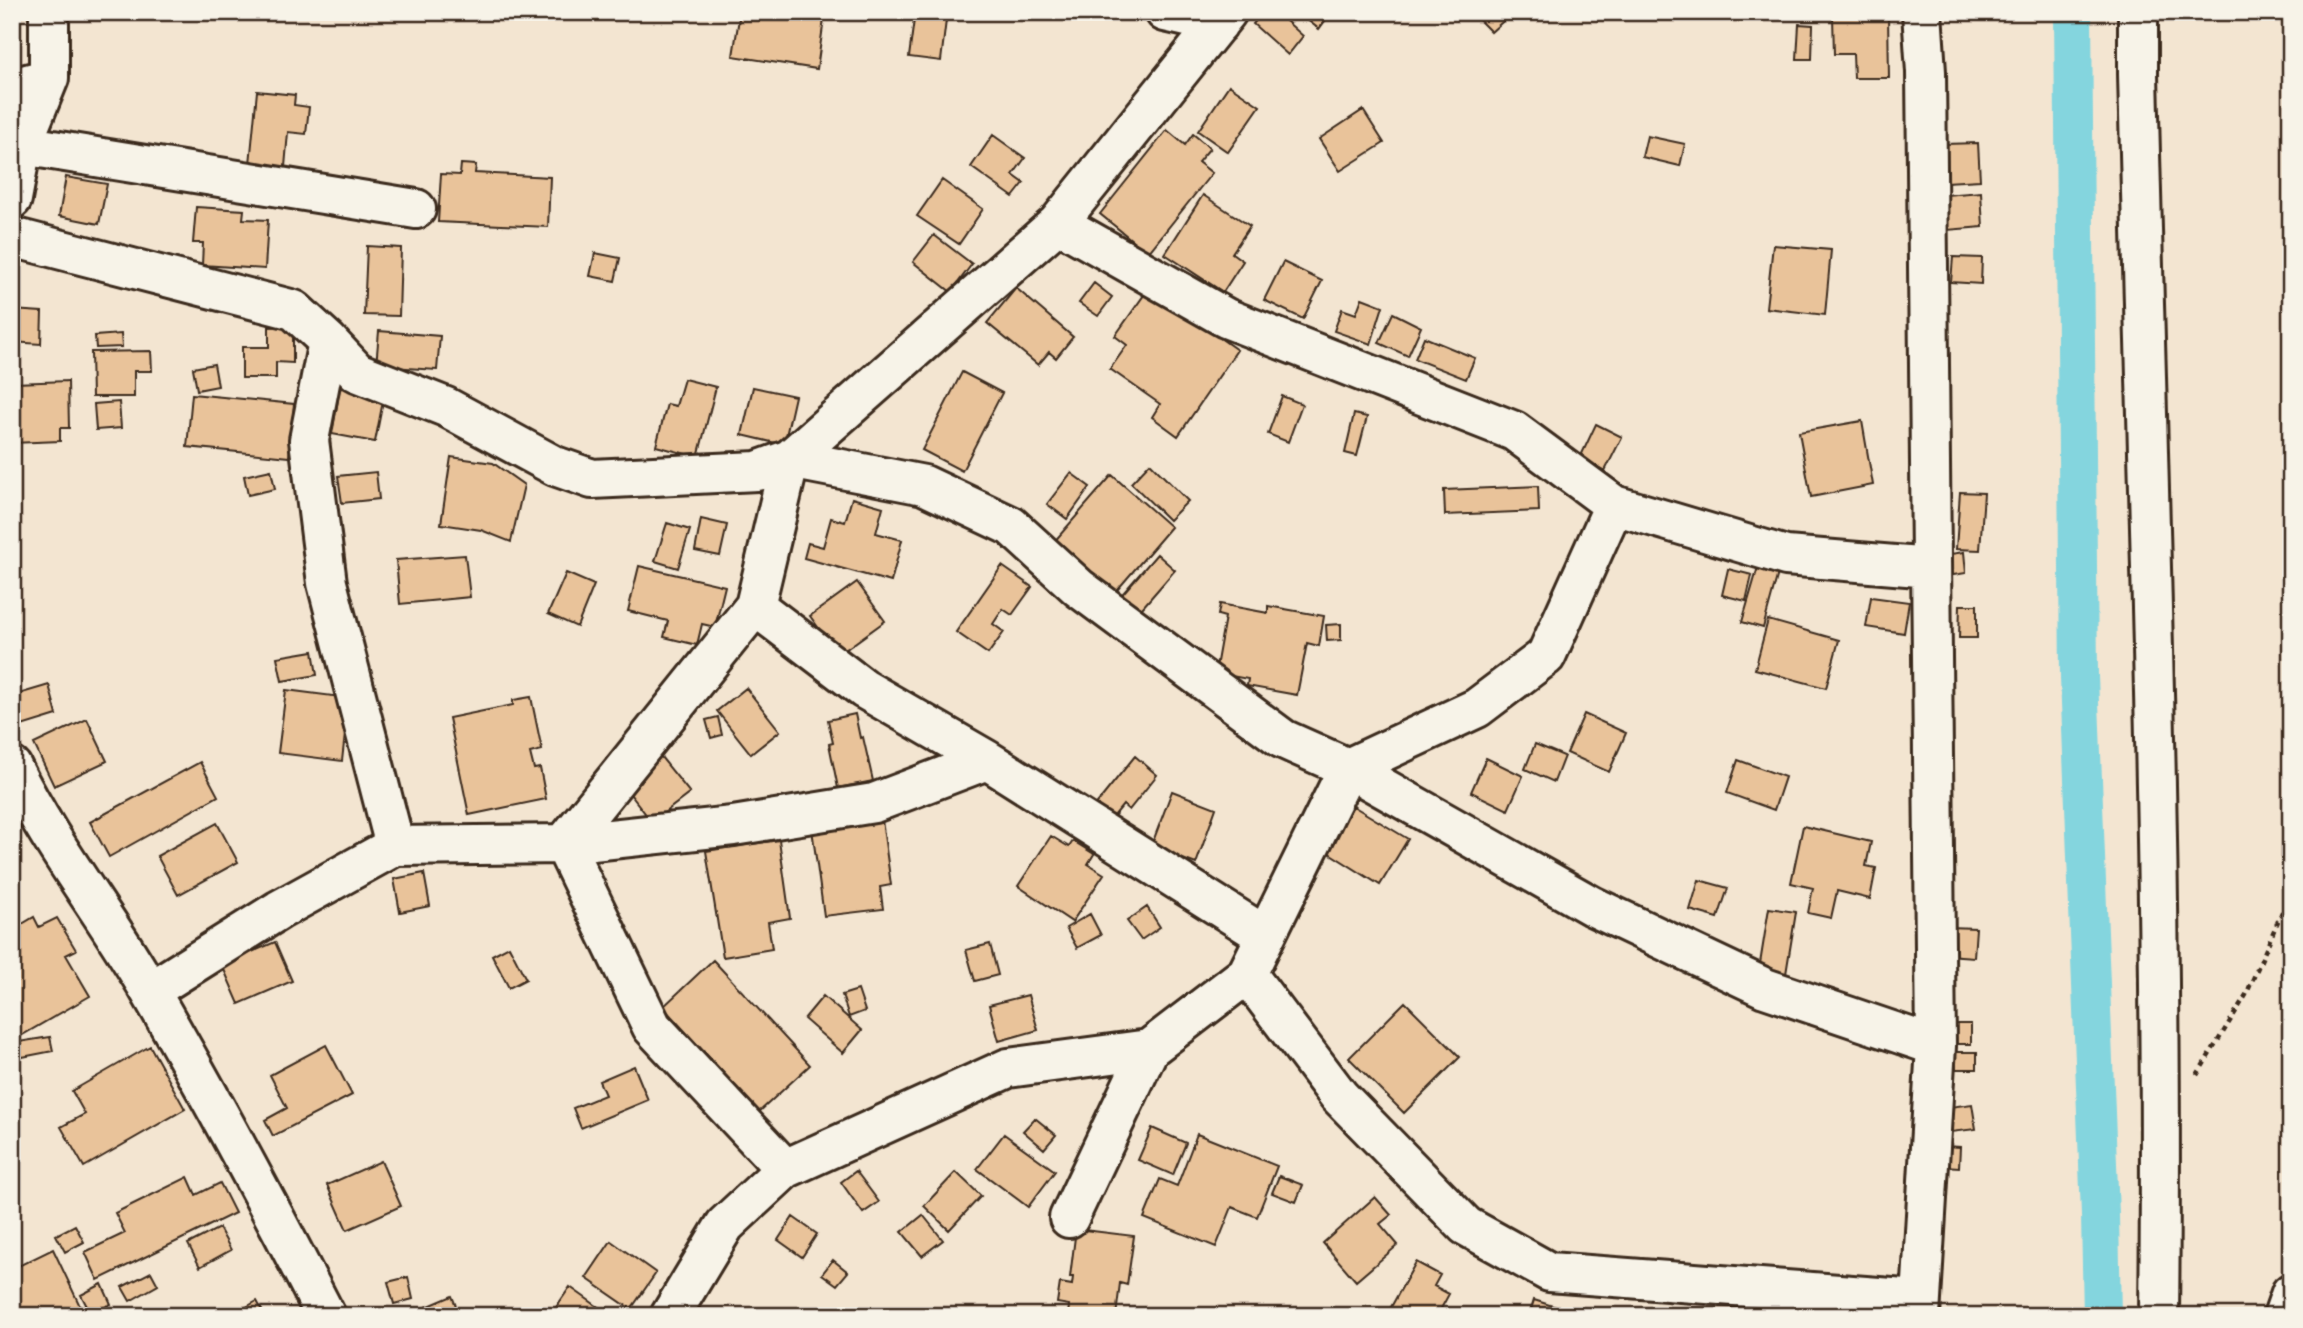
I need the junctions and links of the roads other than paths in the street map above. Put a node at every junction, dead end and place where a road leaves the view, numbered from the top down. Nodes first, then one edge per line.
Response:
1 (49, 12) edge
2 (1165, 12) edge
3 (1922, 12) edge
4 (2138, 12) edge
5 (1222, 18) edge
6 (49, 78) junction
7 (12, 88) edge
8 (22, 145) junction
9 (12, 199) edge
10 (416, 209) dead end
11 (1058, 223) junction
12 (12, 237) edge
13 (328, 341) junction
14 (790, 459) junction
15 (1614, 505) junction
16 (1931, 568) junction
17 (755, 606) junction
18 (988, 760) junction
19 (12, 767) edge
20 (1348, 768) junction
21 (564, 844) junction
22 (396, 846) junction
23 (1264, 935) junction
24 (1247, 974) junction
25 (150, 991) junction
26 (1936, 1046) junction
27 (1149, 1049) junction
28 (785, 1169) junction
29 (1069, 1218) dead end
30 (2291, 1293) edge
31 (1920, 1308) edge
32 (326, 1316) edge
33 (670, 1316) edge
34 (2159, 1316) edge
35 (2283, 1316) edge

1 - 6 street
2 - 5 street
3 - 16 street
4 - 34 street
5 - 11 street
6 - 7 street
6 - 8 street
8 - 9 street
8 - 10 street
11 - 14 street
11 - 15 street
12 - 13 street
13 - 14 street
13 - 22 street
14 - 17 street
14 - 20 street
15 - 16 street
15 - 20 street
16 - 26 street
17 - 18 street
17 - 21 street
18 - 21 street
18 - 23 street
19 - 25 street
20 - 23 street
20 - 26 street
21 - 22 street
21 - 28 street
22 - 25 street
23 - 24 street
24 - 27 street
24 - 31 street
25 - 32 street
26 - 31 street
27 - 28 street
27 - 29 street
28 - 33 street
30 - 35 street

